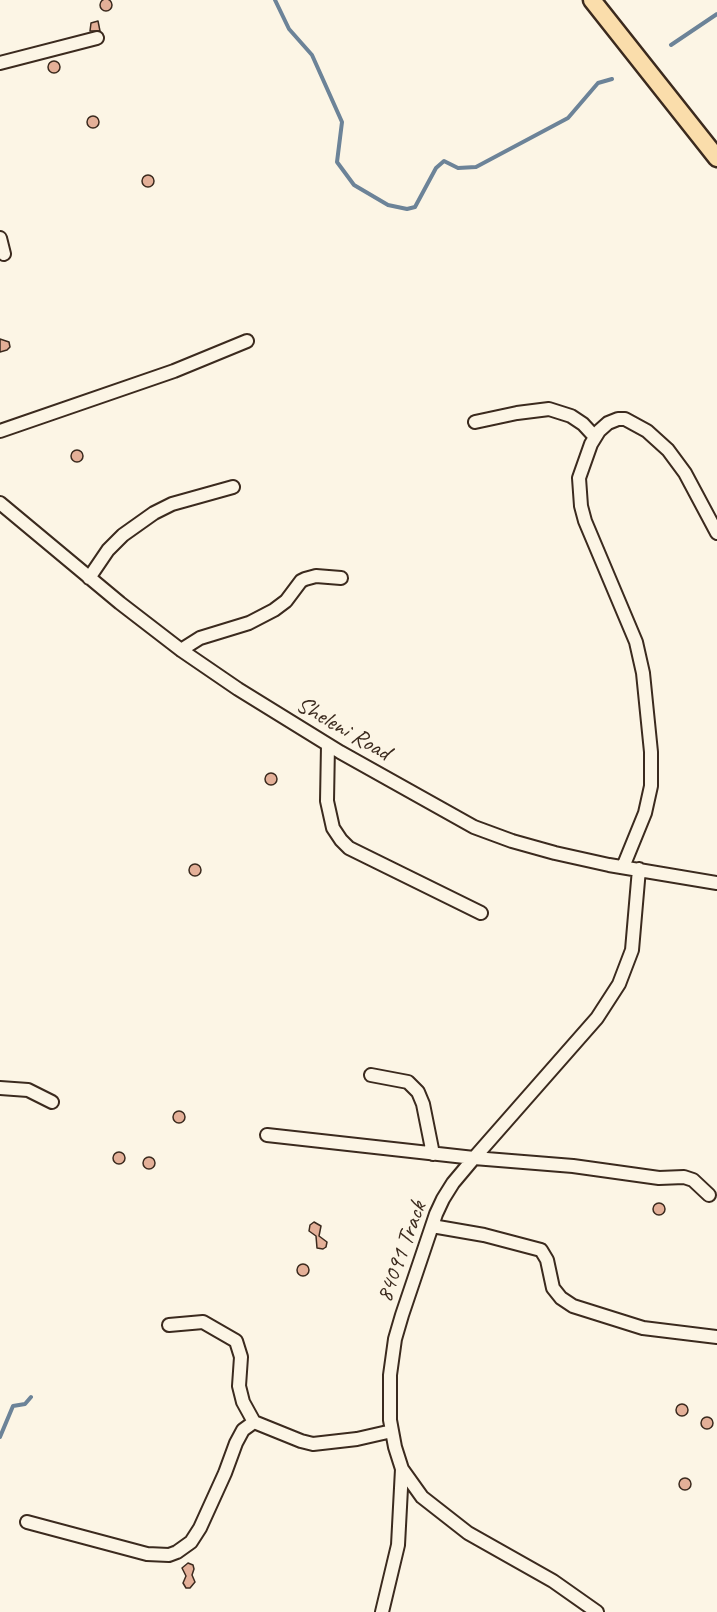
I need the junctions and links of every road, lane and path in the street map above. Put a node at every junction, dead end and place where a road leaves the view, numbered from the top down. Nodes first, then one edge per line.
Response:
1 (592, 0) edge
2 (97, 38) dead end
3 (0, 63) edge
4 (717, 158) edge
5 (0, 238) edge
6 (4, 254) dead end
7 (247, 341) dead end
8 (475, 422) dead end
9 (0, 431) edge
10 (595, 437) junction
11 (233, 487) dead end
12 (2, 507) edge
13 (717, 533) edge
14 (89, 578) junction
15 (341, 578) dead end
16 (181, 650) junction
17 (328, 745) junction
18 (623, 867) junction
19 (639, 869) junction
20 (717, 883) edge
21 (481, 913) dead end
22 (371, 1074) dead end
23 (0, 1088) edge
24 (52, 1102) dead end
25 (267, 1135) dead end
26 (433, 1154) junction
27 (474, 1158) junction
28 (708, 1195) dead end
29 (432, 1226) junction
30 (169, 1325) dead end
31 (717, 1337) edge
32 (254, 1422) junction
33 (392, 1431) junction
34 (402, 1469) junction
35 (27, 1522) dead end
36 (382, 1612) edge
37 (597, 1612) edge

1 - 4 main road
2 - 3 street
5 - 6 street
7 - 9 street
8 - 10 street
10 - 13 street
10 - 18 street
11 - 14 street
12 - 14 street, Sheleni Road
14 - 16 street, Sheleni Road
15 - 16 street
16 - 17 street, Sheleni Road
17 - 18 street, Sheleni Road
17 - 21 street
18 - 19 street, Sheleni Road
19 - 20 street, Sheleni Road
19 - 27 street, 84091 Track
22 - 26 street
23 - 24 street
25 - 26 street
26 - 27 street
27 - 28 street
27 - 29 street, 84091 Track
29 - 31 street
29 - 33 street, 84091 Track
30 - 32 street
32 - 33 street
32 - 35 street
33 - 34 street, 84091 Track
34 - 36 street
34 - 37 street, 84091 Track

